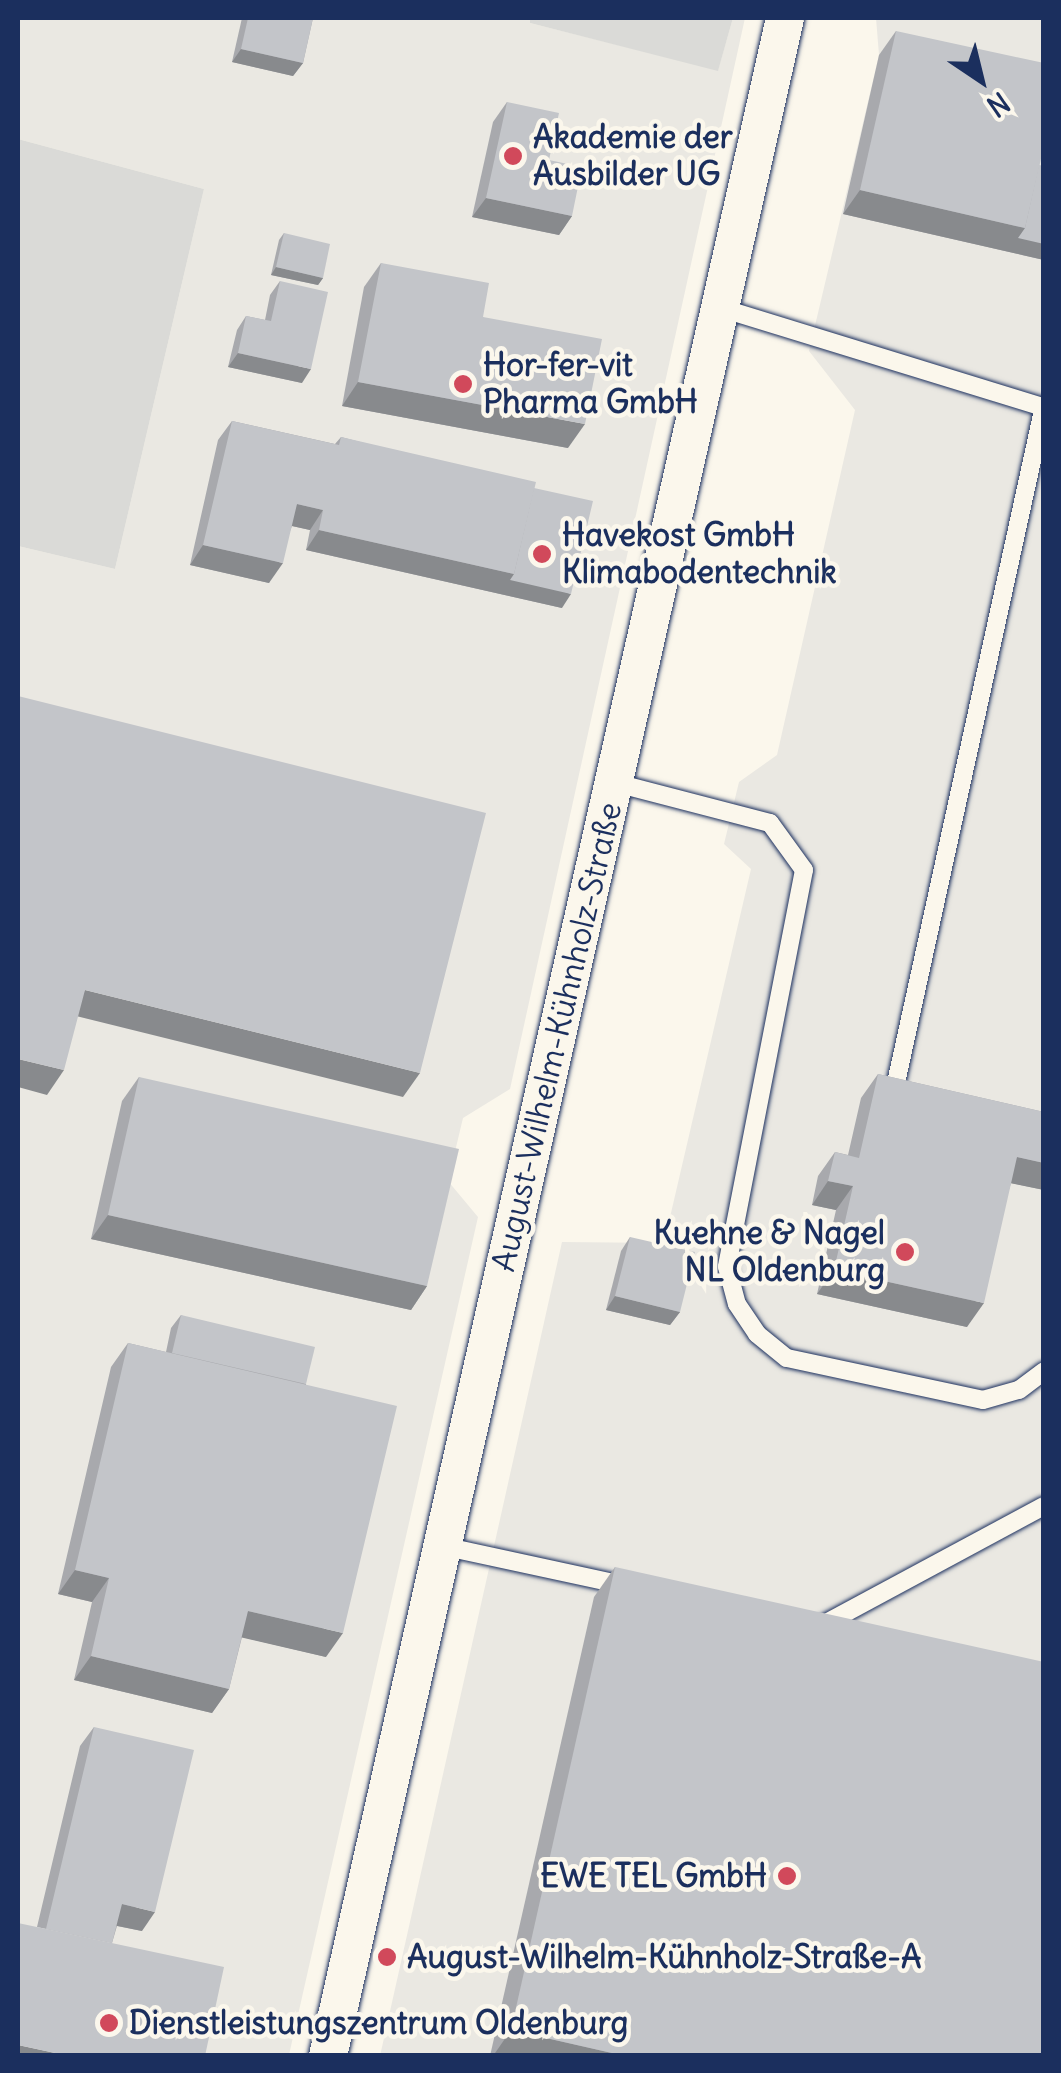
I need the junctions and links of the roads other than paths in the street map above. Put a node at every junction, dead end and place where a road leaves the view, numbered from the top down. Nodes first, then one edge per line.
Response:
1 (786, 18) edge
2 (721, 308) junction
3 (1043, 407) edge
4 (616, 783) junction
5 (894, 1092) edge
6 (1044, 1371) edge
7 (1044, 1506) edge
8 (447, 1547) junction
9 (653, 1592) edge
10 (802, 1624) edge
11 (328, 2056) edge

1 - 2 street, August-Wilhelm-Kühnholz-Straße
2 - 3 lane
2 - 4 street, August-Wilhelm-Kühnholz-Straße
3 - 5 lane
4 - 6 lane
4 - 8 street, August-Wilhelm-Kühnholz-Straße
7 - 10 lane
8 - 9 lane
8 - 11 street, August-Wilhelm-Kühnholz-Straße

